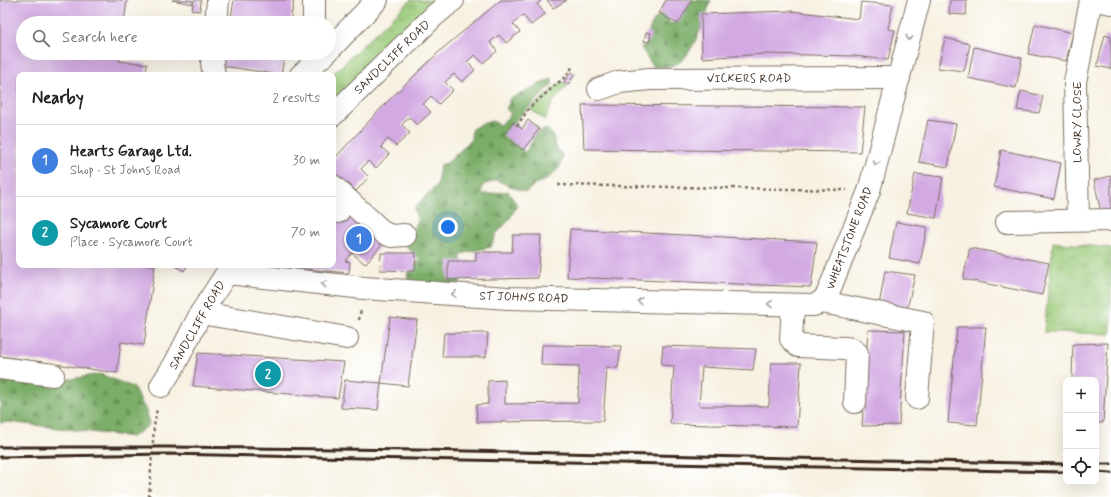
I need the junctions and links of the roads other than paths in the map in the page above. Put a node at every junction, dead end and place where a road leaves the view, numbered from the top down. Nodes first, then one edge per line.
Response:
1 (218, 0) edge
2 (314, 0) edge
3 (377, 0) edge
4 (453, 0) edge
5 (919, 0) edge
6 (1091, 0) edge
7 (1097, 0) edge
8 (1111, 3) edge
9 (217, 16) edge
10 (314, 16) edge
11 (336, 43) edge
12 (212, 60) edge
13 (318, 60) edge
14 (214, 72) edge
15 (304, 72) edge
16 (899, 78) junction
17 (599, 89) dead end
18 (336, 112) edge
19 (336, 189) edge
20 (1078, 220) junction
21 (1111, 220) edge
22 (1007, 222) dead end
23 (405, 235) dead end
24 (229, 269) edge
25 (822, 302) junction
26 (793, 305) junction
27 (201, 313) junction
28 (347, 338) dead end
29 (0, 368) edge
30 (53, 375) dead end
31 (161, 386) road end
32 (917, 398) dead end
33 (855, 402) dead end

1 - 9 street
2 - 10 street
3 - 11 street
4 - 18 street, SANDCLIFF ROAD
5 -> 16 street, WHEATSTONE ROAD
6 - 20 street, LOWRY CLOSE
7 - 8 street
12 - 14 street
13 - 15 street
16 - 17 street, VICKERS ROAD
16 -> 25 street, WHEATSTONE ROAD
19 - 23 street
20 - 21 street
20 - 22 street
26 -> 24 street, ST JOHNS ROAD
24 - 27 street, SANDCLIFF ROAD
25 - 26 street, ST JOHNS ROAD
25 - 32 street, WHEATSTONE ROAD
26 - 33 street
27 - 28 street
27 - 31 street, SANDCLIFF ROAD
29 - 30 street

